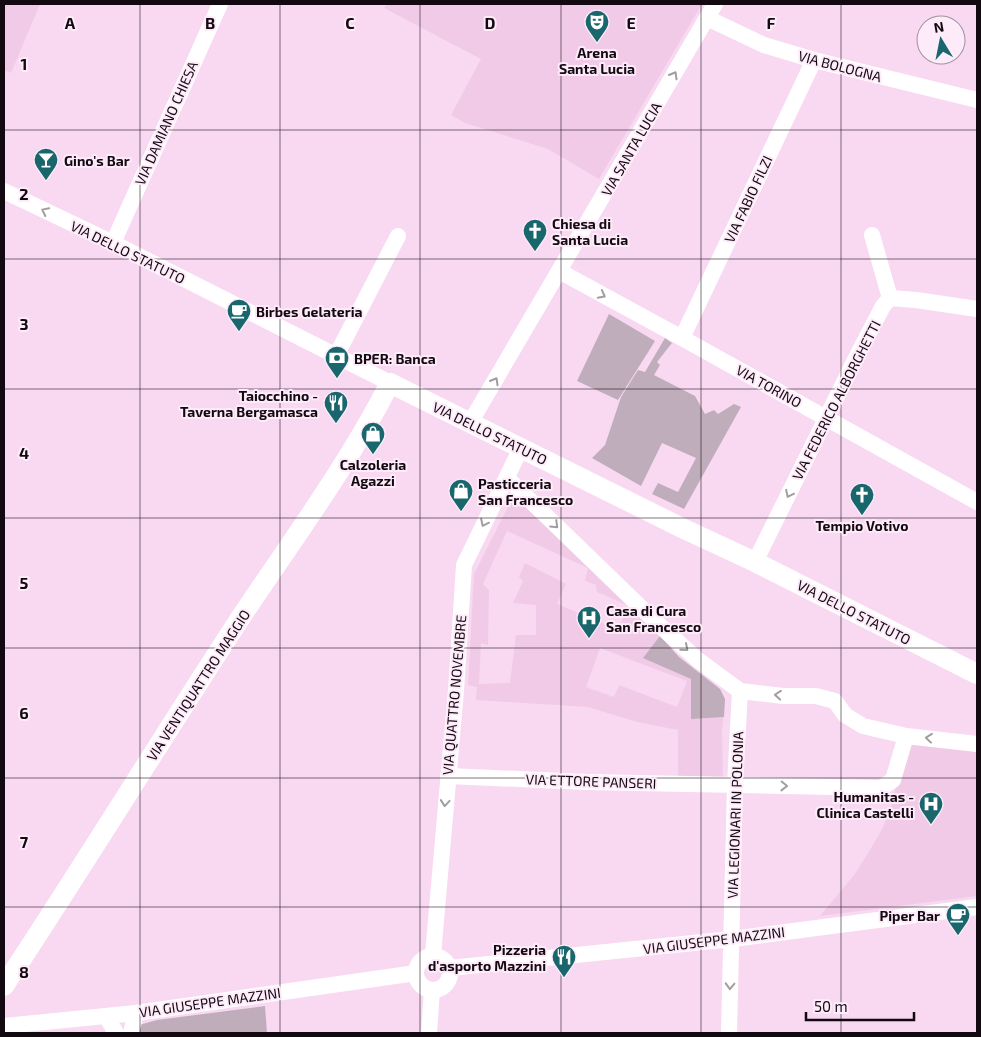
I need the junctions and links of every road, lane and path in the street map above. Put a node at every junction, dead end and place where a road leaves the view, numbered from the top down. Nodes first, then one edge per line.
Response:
1 (220, 4) edge
2 (715, 4) edge
3 (707, 18) junction
4 (814, 60) junction
5 (977, 100) edge
6 (4, 191) edge
7 (872, 235) dead end
8 (398, 236) dead end
9 (113, 243) junction
10 (559, 271) junction
11 (890, 298) junction
12 (977, 309) edge
13 (682, 338) junction
14 (336, 356) junction
15 (390, 383) junction
16 (826, 419) junction
17 (470, 423) junction
18 (521, 448) junction
19 (507, 478) junction
20 (977, 502) edge
21 (756, 562) junction
22 (977, 674) edge
23 (740, 691) junction
24 (906, 736) junction
25 (977, 744) edge
26 (448, 776) junction
27 (735, 785) junction
28 (977, 907) edge
29 (732, 940) junction
30 (433, 955) junction
31 (450, 968) junction
32 (416, 973) junction
33 (4, 986) edge
34 (432, 990) junction
35 (136, 1013) junction
36 (106, 1016) junction
37 (4, 1026) edge
38 (116, 1033) edge
39 (131, 1033) edge
40 (429, 1033) edge
41 (729, 1033) edge

1 - 9 street, VIA DAMIANO CHIESA
2 - 3 street, VIA SANTA LUCIA
3 - 4 street, VIA BOLOGNA
10 -> 3 street, VIA SANTA LUCIA
4 - 5 street, VIA BOLOGNA
4 - 13 street, VIA FABIO FILZI
9 -> 6 street, VIA DELLO STATUTO
7 - 11 street
8 - 14 street
9 - 14 street, VIA DELLO STATUTO
10 -> 13 street, VIA TORINO
17 -> 10 street, VIA SANTA LUCIA
11 - 12 street
11 - 16 street, VIA FEDERICO ALBORGHETTI
13 - 16 street, VIA TORINO
14 - 15 street, VIA DELLO STATUTO
15 - 17 street, VIA DELLO STATUTO
15 - 33 street, VIA VENTIQUATTRO MAGGIO
16 - 20 street, VIA TORINO
16 -> 21 street, VIA FEDERICO ALBORGHETTI
17 - 18 street, VIA DELLO STATUTO
18 - 19 street, VIA QUATTRO NOVEMBRE
18 - 21 street, VIA DELLO STATUTO
19 -> 23 street
19 -> 26 street, VIA QUATTRO NOVEMBRE
21 - 22 street, VIA DELLO STATUTO
24 -> 23 street
23 - 27 street, VIA LEGIONARI IN POLONIA
25 -> 24 street
27 -> 24 street, VIA ETTORE PANSERI
26 - 27 street, VIA ETTORE PANSERI
26 -> 30 street, VIA QUATTRO NOVEMBRE
27 - 29 street, VIA LEGIONARI IN POLONIA
28 - 29 street, VIA GIUSEPPE MAZZINI
29 - 31 street, VIA GIUSEPPE MAZZINI
29 -> 41 street, VIA LEGIONARI IN POLONIA
30 - 31 street
30 - 32 street
31 - 34 street
32 - 34 street
32 - 35 street, VIA GIUSEPPE MAZZINI
34 - 40 street
35 - 36 street, VIA GIUSEPPE MAZZINI
35 - 39 street
36 - 37 street, VIA GIUSEPPE MAZZINI
36 - 38 street

